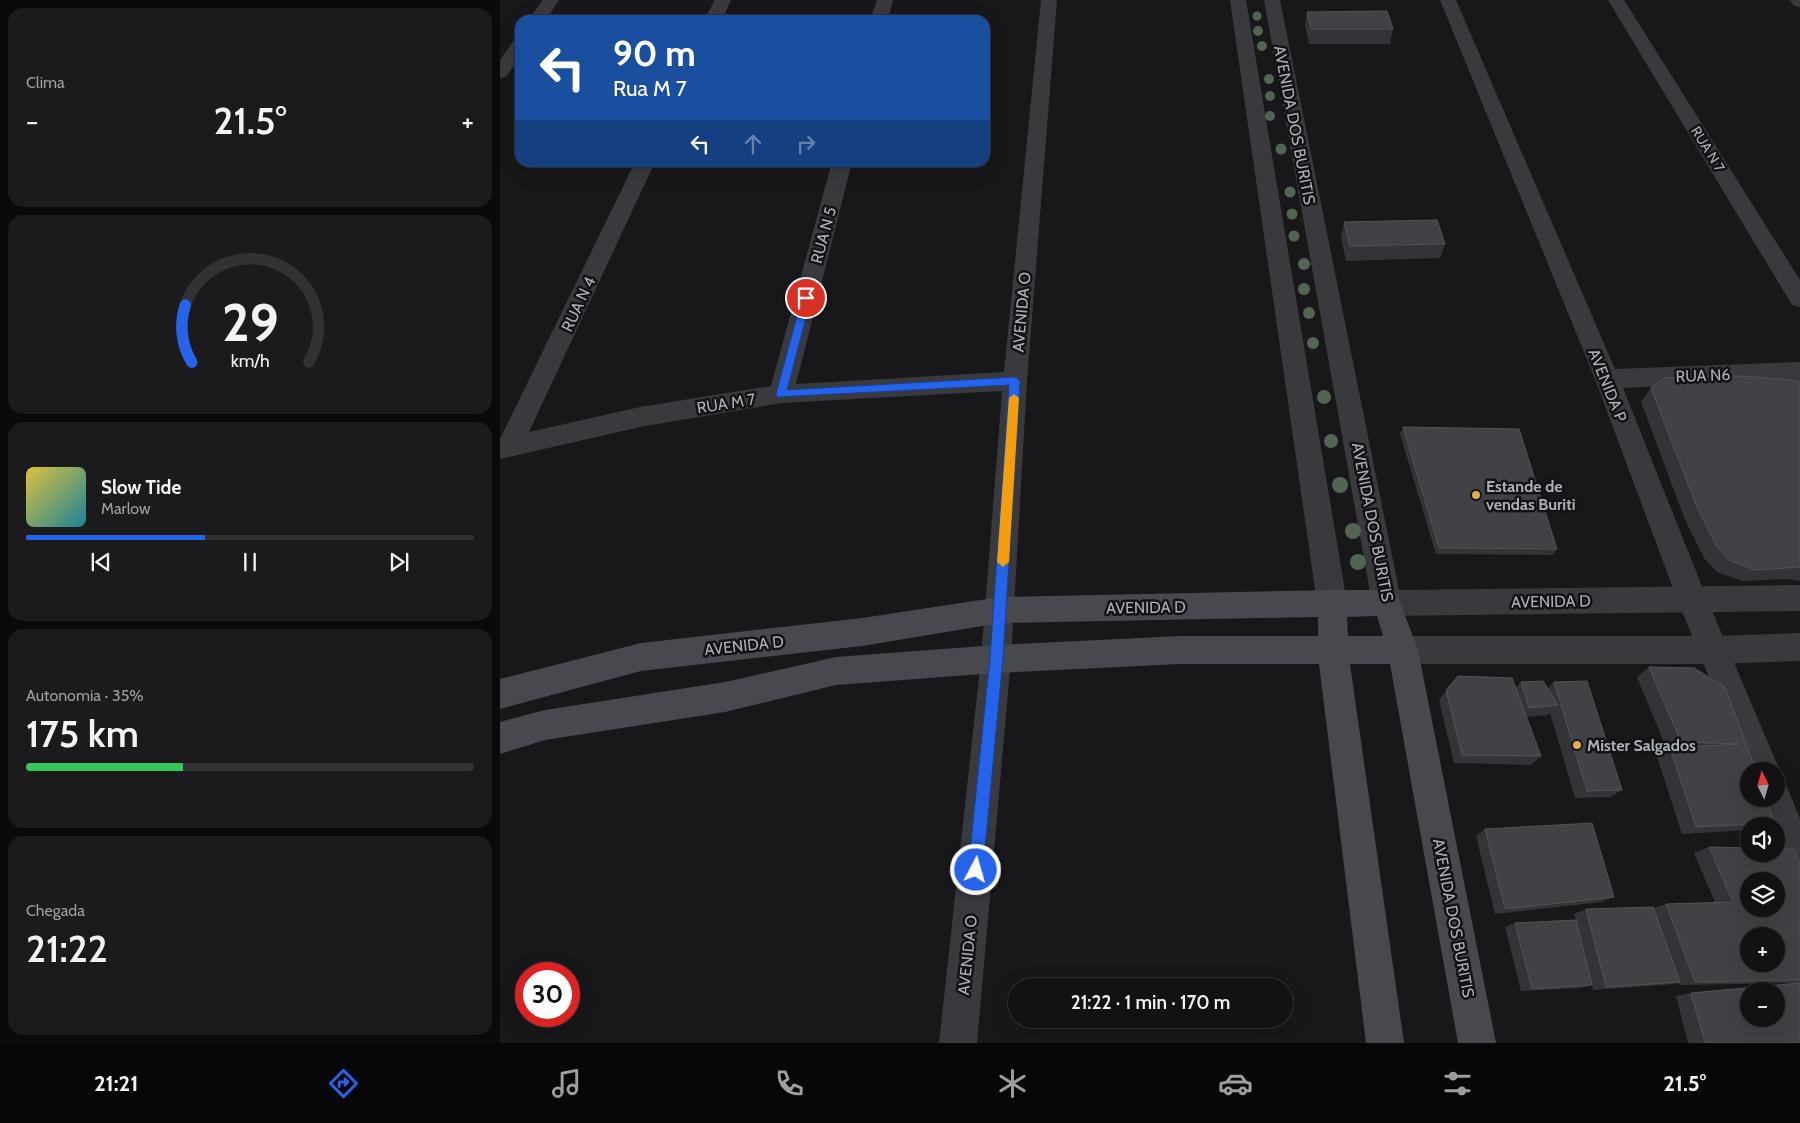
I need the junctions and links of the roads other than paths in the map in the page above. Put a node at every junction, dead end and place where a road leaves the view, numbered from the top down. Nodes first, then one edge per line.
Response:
1 (551, 0) edge
2 (723, 0) edge
3 (885, 0) edge
4 (1049, 0) edge
5 (1238, 0) edge
6 (1272, 0) edge
7 (1448, 0) edge
8 (1616, 0) edge
9 (540, 15) edge
10 (716, 15) edge
11 (881, 15) edge
12 (515, 51) edge
13 (500, 73) edge
14 (643, 167) edge
15 (841, 167) edge
16 (1800, 299) edge
17 (1800, 371) edge
18 (1607, 379) junction
19 (1015, 381) junction
20 (781, 394) junction
21 (505, 448) edge
22 (1800, 598) edge
23 (1692, 599) junction
24 (1332, 603) junction
25 (1388, 603) junction
26 (1000, 610) junction
27 (1800, 647) edge
28 (1403, 650) junction
29 (1714, 650) junction
30 (1333, 652) junction
31 (996, 658) junction
32 (500, 694) edge
33 (500, 738) edge
34 (1760, 762) edge
35 (1779, 808) edge
36 (1800, 860) edge
37 (958, 1043) edge
38 (1385, 1043) edge
39 (1478, 1043) edge

1 - 9 street
2 - 10 street
3 - 11 street
4 - 19 street, AVENIDA O
5 - 24 street, AVENIDA DOS BURITIS
6 - 25 street, AVENIDA DOS BURITIS
7 - 18 street, AVENIDA P
8 - 16 street, RUA N 7
12 - 13 street
14 - 21 street, RUA N 4
15 - 20 street, RUA N 5
17 - 18 street, RUA N6
18 - 23 street, AVENIDA P
19 - 20 street, RUA M 7
19 - 26 street, AVENIDA O
20 - 21 street, RUA M 7
22 - 23 street, AVENIDA D
23 - 25 street, AVENIDA D
23 - 29 street, AVENIDA P
24 - 25 main road, AVENIDA D
24 - 26 main road, AVENIDA D
24 - 30 main road, AVENIDA DOS BURITIS
25 - 28 main road, AVENIDA DOS BURITIS
26 - 31 street, AVENIDA O
26 - 32 main road, AVENIDA D
27 - 29 street
28 - 29 street
28 - 30 main road
28 - 39 main road, AVENIDA DOS BURITIS
29 - 34 street, AVENIDA P
30 - 31 main road
30 - 38 main road, AVENIDA DOS BURITIS
31 - 33 main road
31 - 37 street, AVENIDA O
35 - 36 street

